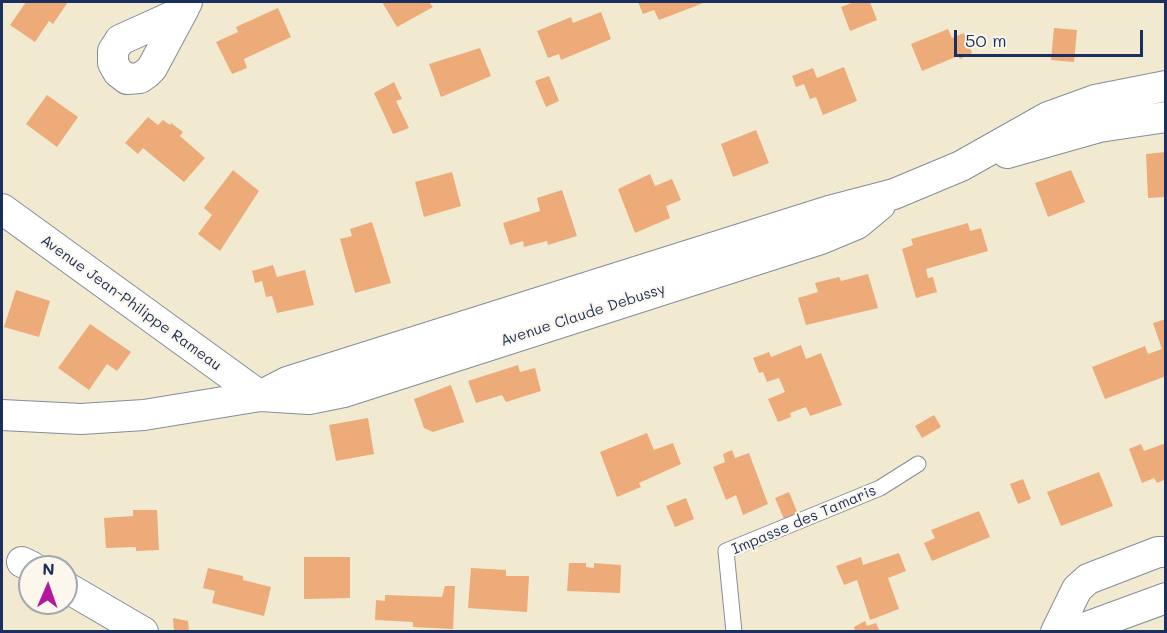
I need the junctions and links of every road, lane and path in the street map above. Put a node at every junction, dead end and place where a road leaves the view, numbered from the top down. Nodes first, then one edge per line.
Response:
1 (1166, 86) edge
2 (1166, 117) edge
3 (961, 166) junction
4 (2, 209) edge
5 (260, 396) junction
6 (2, 415) edge
7 (918, 464) dead end
8 (1166, 552) edge
9 (78, 594) edge
10 (1166, 598) edge
11 (143, 632) edge
12 (734, 632) edge
13 (1056, 632) edge
14 (1073, 632) edge

1 - 3 street, Avenue Claude Debussy
2 - 3 street, Avenue Claude Debussy
3 - 5 street, Avenue Claude Debussy
4 - 5 street, Avenue Jean-Philippe Rameau
5 - 6 street, Avenue Claude Debussy
7 - 12 lane, Impasse des Tamaris
8 - 13 street
9 - 11 street
10 - 14 street

